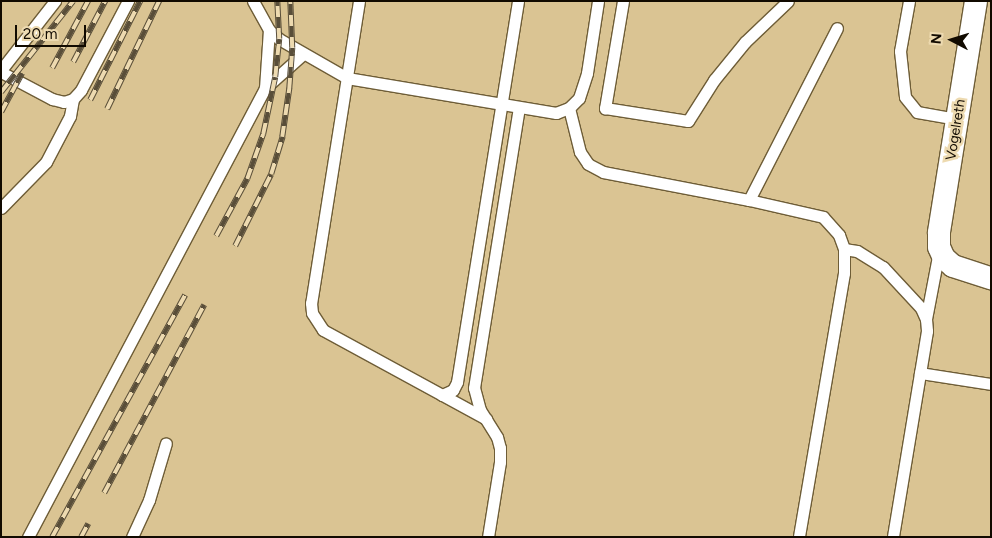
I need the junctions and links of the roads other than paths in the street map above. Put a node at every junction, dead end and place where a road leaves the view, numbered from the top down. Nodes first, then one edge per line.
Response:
1 (55, 1) edge
2 (128, 1) edge
3 (253, 1) edge
4 (359, 1) edge
5 (518, 1) edge
6 (598, 1) edge
7 (623, 1) edge
8 (788, 1) edge
9 (909, 1) edge
10 (976, 1) edge
11 (837, 28) dead end
12 (269, 30) junction
13 (303, 54) junction
14 (1, 71) edge
15 (347, 78) junction
16 (265, 88) junction
17 (73, 99) junction
18 (500, 104) junction
19 (519, 108) junction
20 (570, 108) junction
21 (958, 119) junction
22 (749, 200) junction
23 (1, 208) edge
24 (844, 249) junction
25 (942, 253) junction
26 (991, 278) edge
27 (926, 319) junction
28 (465, 327) junction
29 (920, 373) junction
30 (991, 384) edge
31 (475, 393) junction
32 (442, 395) junction
33 (486, 419) junction
34 (166, 443) dead end
35 (28, 537) edge
36 (132, 537) edge
37 (488, 537) edge
38 (799, 537) edge
39 (893, 537) edge

1 - 14 lane
2 - 17 lane
3 - 12 lane
4 - 15 lane
5 - 18 lane
6 - 20 lane
7 - 8 lane
9 - 21 lane
10 - 21 street, Vogelreth
11 - 22 lane
12 - 13 lane
12 - 16 lane
13 - 15 lane
13 - 16 lane
14 - 17 lane
15 - 18 lane
15 - 32 lane
16 - 35 lane
17 - 23 lane
18 - 19 lane
18 - 28 lane
19 - 20 lane
19 - 31 lane
20 - 22 lane
21 - 25 street, Vogelreth
22 - 24 lane
24 - 27 lane
24 - 38 lane
25 - 26 street
25 - 27 lane
27 - 29 lane
28 - 31 lane
28 - 32 lane
29 - 30 lane
29 - 39 lane
31 - 33 lane
32 - 33 lane
33 - 37 lane
34 - 36 lane

